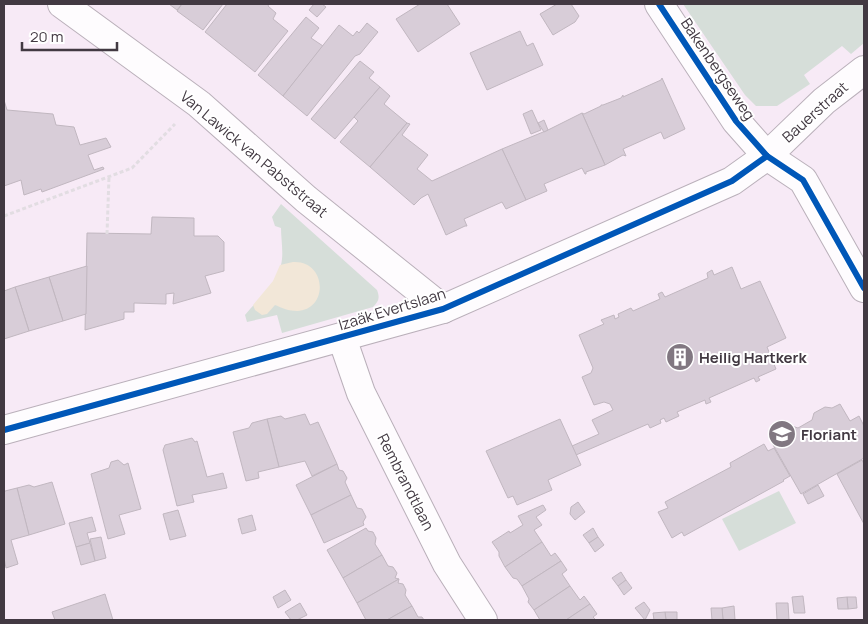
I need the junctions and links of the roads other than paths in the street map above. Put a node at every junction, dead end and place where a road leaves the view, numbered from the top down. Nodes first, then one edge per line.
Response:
1 (62, 4) edge
2 (659, 4) edge
3 (864, 70) edge
4 (766, 156) junction
5 (864, 288) edge
6 (443, 310) junction
7 (342, 338) junction
8 (4, 430) edge
9 (483, 620) edge

1 - 6 street, Van Lawick van Pabststraat
2 - 4 street, Bakenbergseweg
3 - 4 street, Bauerstraat
4 - 5 street, Bakenbergseweg
4 - 6 street, Izaäk Evertslaan
6 - 7 street, Izaäk Evertslaan
7 - 8 street, Izaäk Evertslaan
7 - 9 street, Rembrandtlaan

